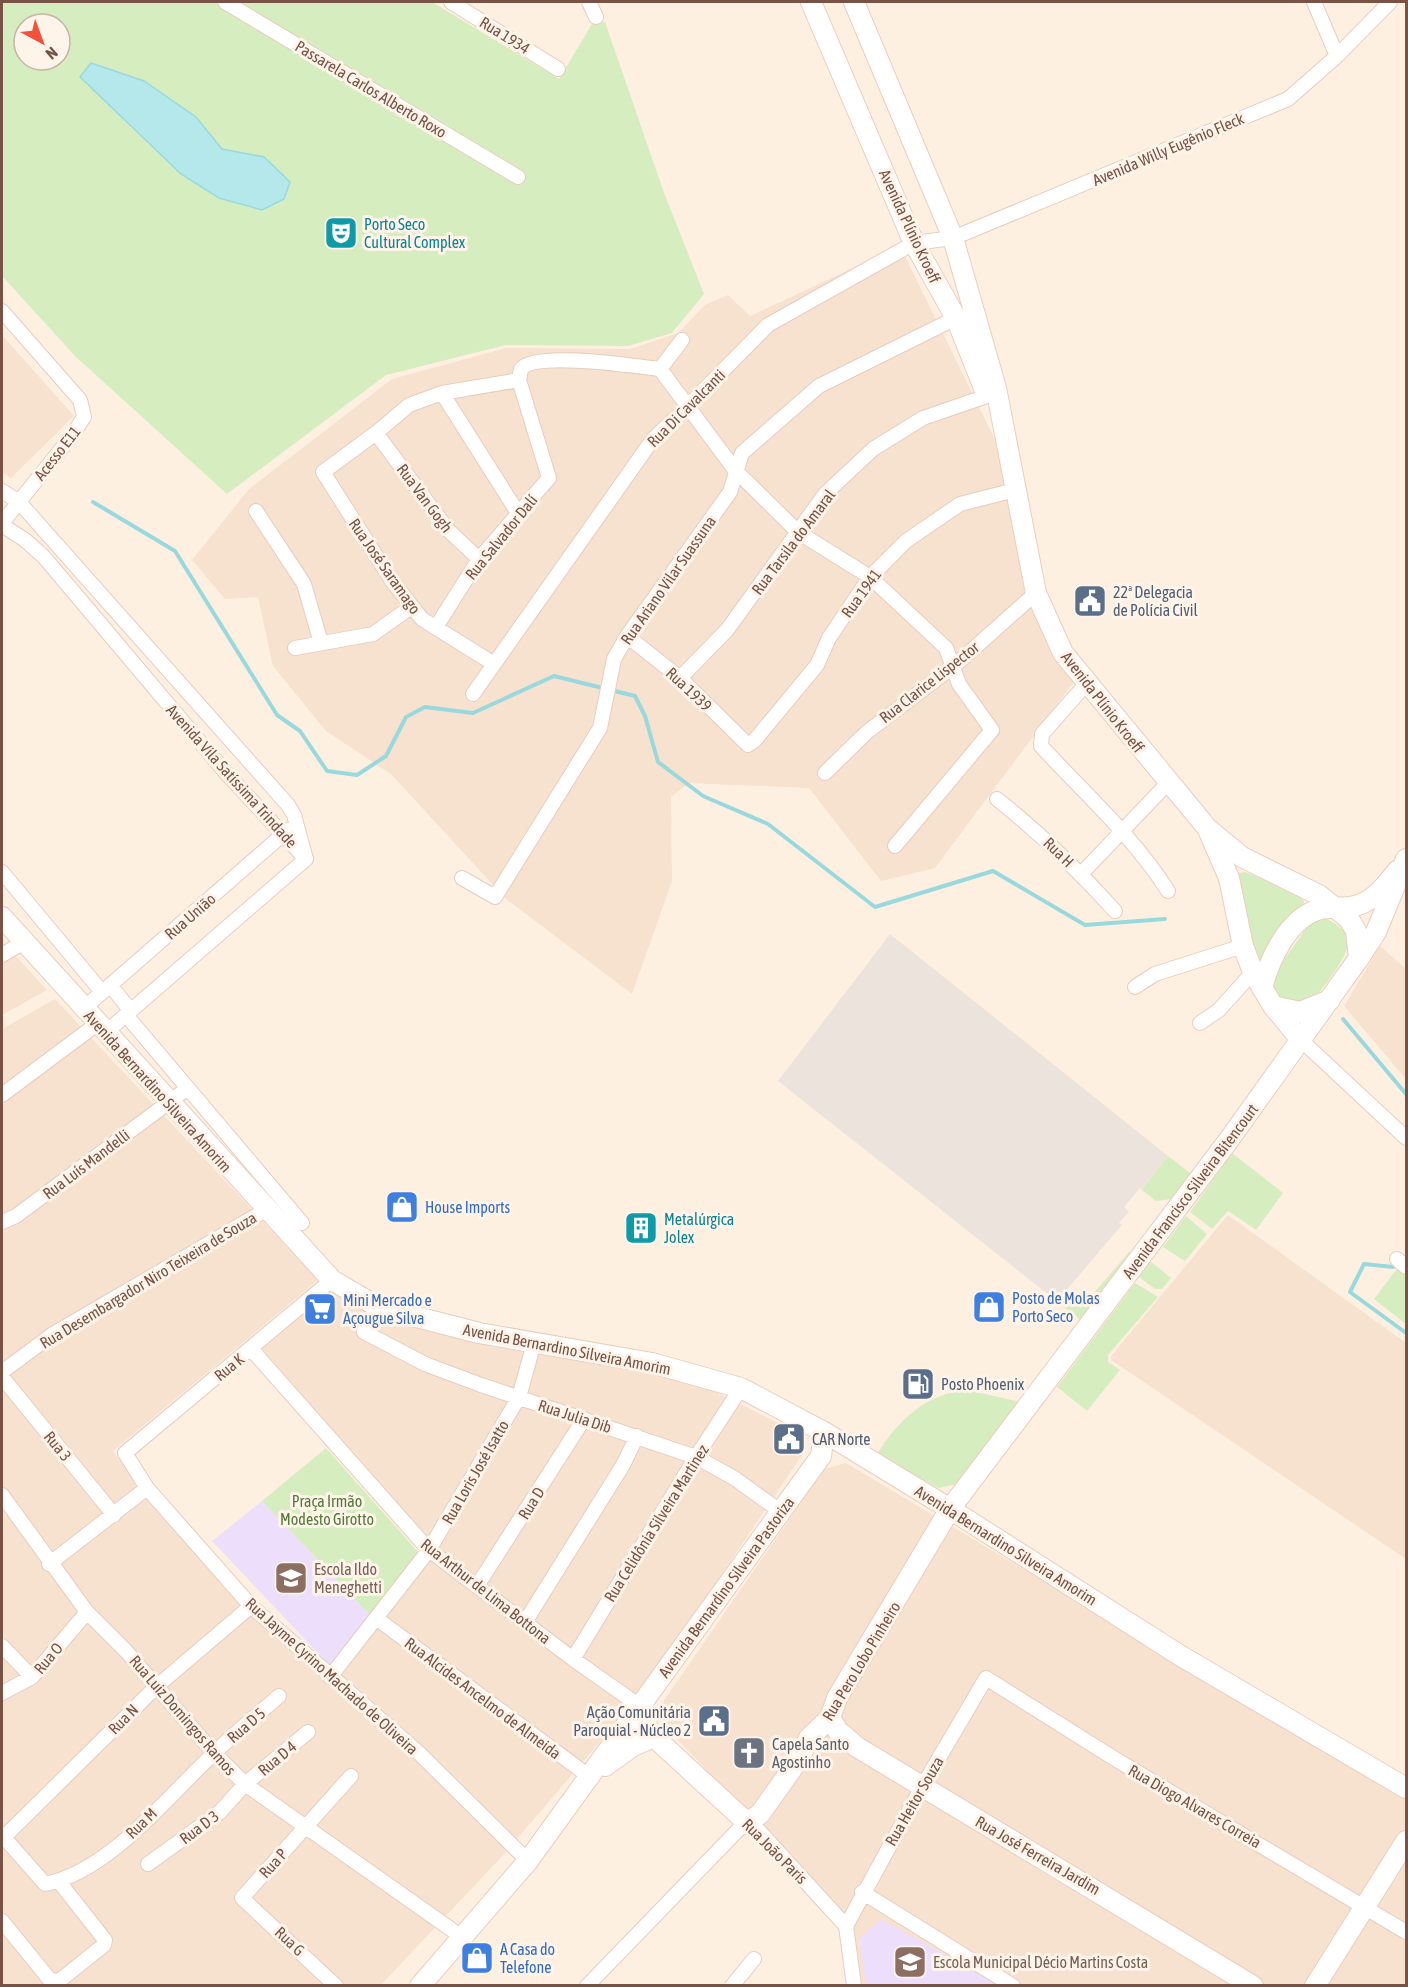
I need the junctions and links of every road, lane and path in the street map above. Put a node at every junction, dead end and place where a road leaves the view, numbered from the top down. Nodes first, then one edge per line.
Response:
1 (225, 2) edge
2 (451, 2) edge
3 (589, 2) edge
4 (811, 2) edge
5 (854, 2) edge
6 (1314, 2) edge
7 (1390, 2) edge
8 (596, 17) dead end
9 (1337, 56) junction
10 (558, 69) dead end
11 (518, 177) dead end
12 (953, 238) junction
13 (914, 243) junction
14 (2, 311) edge
15 (956, 318) junction
16 (682, 340) dead end
17 (660, 369) junction
18 (520, 374) junction
19 (442, 393) junction
20 (987, 396) junction
21 (687, 407) junction
22 (376, 433) junction
23 (1010, 451) junction
24 (735, 470) junction
25 (1015, 490) junction
26 (2, 491) edge
27 (19, 502) junction
28 (256, 511) dead end
29 (518, 513) junction
30 (2, 524) edge
31 (798, 532) junction
32 (479, 559) junction
33 (870, 577) junction
34 (1036, 593) junction
35 (411, 607) junction
36 (435, 627) junction
37 (627, 636) junction
38 (321, 643) junction
39 (295, 648) dead end
40 (494, 664) junction
41 (954, 666) junction
42 (680, 678) junction
43 (1087, 683) junction
44 (473, 694) dead end
45 (748, 745) joint
46 (825, 773) dead end
47 (1168, 783) junction
48 (997, 799) dead end
49 (297, 822) junction
50 (1123, 830) junction
51 (1208, 830) junction
52 (283, 835) junction
53 (895, 846) dead end
54 (306, 859) junction
55 (1407, 859) edge
56 (2, 872) edge
57 (1082, 874) junction
58 (462, 878) dead end
59 (1168, 891) dead end
60 (1338, 908) junction
61 (1115, 911) dead end
62 (2, 917) edge
63 (24, 942) junction
64 (1243, 946) junction
65 (2, 955) edge
66 (1359, 958) junction
67 (1258, 980) junction
68 (1136, 987) dead end
69 (106, 989) junction
70 (1330, 1000) junction
71 (1273, 1006) junction
72 (83, 1009) junction
73 (128, 1013) junction
74 (1200, 1023) dead end
75 (101, 1028) junction
76 (1302, 1041) junction
77 (188, 1088) junction
78 (2, 1095) edge
79 (169, 1102) junction
80 (1407, 1138) edge
81 (266, 1210) junction
82 (2, 1222) edge
83 (302, 1223) dead end
84 (332, 1280) junction
85 (364, 1332) dead end
86 (534, 1343) junction
87 (251, 1349) junction
88 (2, 1374) edge
89 (741, 1388) junction
90 (519, 1397) junction
91 (584, 1419) junction
92 (824, 1432) junction
93 (637, 1436) junction
94 (854, 1451) junction
95 (125, 1453) joint
96 (821, 1456) junction
97 (696, 1457) junction
98 (147, 1488) junction
99 (2, 1495) edge
100 (950, 1509) junction
101 (780, 1511) junction
102 (114, 1515) junction
103 (429, 1550) junction
104 (49, 1564) junction
105 (477, 1586) junction
106 (251, 1606) junction
107 (87, 1612) junction
108 (376, 1618) junction
109 (525, 1622) junction
110 (2, 1646) edge
111 (573, 1659) junction
112 (32, 1677) junction
113 (330, 1677) junction
114 (986, 1678) joint
115 (156, 1687) junction
116 (2, 1693) edge
117 (279, 1696) dead end
118 (641, 1707) junction
119 (834, 1725) junction
120 (308, 1732) dead end
121 (654, 1737) junction
122 (214, 1753) junction
123 (351, 1776) dead end
124 (590, 1777) junction
125 (245, 1784) junction
126 (922, 1787) junction
127 (1407, 1788) edge
128 (750, 1821) junction
129 (305, 1828) junction
130 (2, 1837) edge
131 (1407, 1841) edge
132 (528, 1861) junction
133 (148, 1864) dead end
134 (60, 1883) junction
135 (862, 1892) junction
136 (242, 1898) joint
137 (1365, 1907) junction
138 (2, 1921) edge
139 (846, 1926) junction
140 (1407, 1932) edge
141 (462, 1937) junction
142 (754, 1959) dead end
143 (336, 1986) edge
144 (420, 1986) edge
145 (587, 1986) edge
146 (732, 1986) edge
147 (854, 1986) edge
148 (1013, 1986) edge
149 (1253, 1986) edge
150 (1315, 1986) edge

1 - 11 street, Passarela Carlos Alberto Roxo
2 - 10 street, Rua 1934
3 - 8 street
4 - 13 main road, Avenida Plínio Kroeff
5 - 12 main road, Avenida Plínio Kroeff
6 - 9 street
7 - 9 street, Avenida Willy Eugênio Fleck
9 - 12 street, Avenida Willy Eugênio Fleck
12 - 13 street, Avenida Willy Eugênio Fleck
12 - 23 main road, Avenida Plínio Kroeff
13 - 15 main road, Avenida Plínio Kroeff
13 - 21 street, Rua Di Cavalcanti
14 - 27 street, Acesso E11
15 - 20 main road, Avenida Plínio Kroeff
15 - 24 street, Rua Ariano Vilar Suassuna
16 - 17 street
17 - 18 street
17 - 21 street
18 - 19 street
18 - 29 street, Rua Salvador Dalí
19 - 22 street
19 - 29 street
20 - 23 main road, Avenida Plínio Kroeff
20 - 31 street, Rua Tarsila do Amaral
21 - 24 street
21 - 40 street, Rua Di Cavalcanti
22 - 32 street, Rua Van Gogh
22 - 35 street, Rua José Saramago
23 - 25 main road, Avenida Plínio Kroeff
24 - 31 street
24 - 37 street, Rua Ariano Vilar Suassuna
25 - 33 street, Rua 1941
25 - 34 main road, Avenida Plínio Kroeff
26 - 27 street, Avenida Vila Satíssima Trindade
27 - 30 street, Acesso E11
27 - 49 street, Avenida Vila Satíssima Trindade
28 - 38 street
29 - 32 street, Rua Salvador Dalí
30 - 52 street, Avenida Vila Satíssima Trindade
31 - 33 street
31 - 42 street, Rua Tarsila do Amaral
32 - 36 street, Rua Salvador Dalí
33 - 41 street
33 - 45 street, Rua 1941
34 - 41 street, Rua Clarice Lispector
34 - 43 main road, Avenida Plínio Kroeff
35 - 36 street, Rua José Saramago
35 - 38 street
36 - 40 street, Rua José Saramago
37 - 42 street, Rua 1939
37 - 58 street, Rua Ariano Vilar Suassuna
38 - 39 street
40 - 44 street, Rua Di Cavalcanti
41 - 46 street, Rua Clarice Lispector
41 - 53 street
42 - 45 street, Rua 1939
43 - 47 main road, Avenida Plínio Kroeff
43 - 50 street
47 - 50 street
47 - 51 main road, Avenida Plínio Kroeff
48 - 57 street, Rua H
49 - 52 street, Rua União
49 - 54 street, Avenida Vila Satíssima Trindade
50 - 57 street
50 - 59 street
51 - 60 main road, Avenida Plínio Kroeff
51 - 64 main road, Avenida Plínio Kroeff
52 - 54 street, Avenida Vila Satíssima Trindade
52 - 69 street, Rua União
54 - 73 street, Rua União
55 - 60 main road, Avenida Francisco Silveira Bitencourt
55 - 66 main road, Avenida Francisco Silveira Bitencourt
56 - 69 street
57 - 61 street, Rua H
60 - 66 main road, Avenida Plínio Kroeff
60 - 67 main road
62 - 63 main road, Avenida Bernardino Silveira Amorim
63 - 65 street
63 - 72 main road, Avenida Bernardino Silveira Amorim
64 - 67 main road, Avenida Plínio Kroeff
64 - 68 street
66 - 70 main road, Avenida Francisco Silveira Bitencourt
67 - 71 main road, Avenida Plínio Kroeff
67 - 74 street
69 - 72 street, Rua União
69 - 73 street
70 - 71 main road
70 - 76 main road, Avenida Francisco Silveira Bitencourt
71 - 76 main road, Avenida Plínio Kroeff
72 - 75 main road, Avenida Bernardino Silveira Amorim
73 - 75 street, Rua União
73 - 77 street
75 - 78 street, Rua União
75 - 79 main road, Avenida Bernardino Silveira Amorim
76 - 80 street
76 - 100 main road, Avenida Francisco Silveira Bitencourt
77 - 79 street, Rua Luís Mandelli
77 - 83 street
79 - 81 main road, Avenida Bernardino Silveira Amorim
79 - 82 street, Rua Luís Mandelli
81 - 84 main road, Avenida Bernardino Silveira Amorim
81 - 88 street, Rua Desembargador Niro Teixeira de Souza
84 - 86 main road, Avenida Bernardino Silveira Amorim
84 - 87 street, Rua K
85 - 90 street, Rua Julia Dib
86 - 89 main road, Avenida Bernardino Silveira Amorim
86 - 90 street, Rua Loris José Isatto
87 - 95 street, Rua K
87 - 103 street, Rua Arthur de Lima Bottona
88 - 102 street, Rua 3
89 - 92 main road, Avenida Bernardino Silveira Amorim
89 - 97 street, Rua Celidônia Silveira Martinez
90 - 91 street, Rua Julia Dib
90 - 103 street, Rua Loris José Isatto
91 - 93 street, Rua Julia Dib
91 - 105 street, Rua D
92 - 94 main road, Avenida Bernardino Silveira Amorim
92 - 96 main road, Avenida Bernardino Silveira Pastoriza
93 - 97 street, Rua Julia Dib
93 - 109 street
94 - 96 main road
94 - 100 main road, Avenida Bernardino Silveira Amorim
95 - 98 street, Rua Jayme Cyrino Machado de Oliveira
96 - 101 main road, Avenida Bernardino Silveira Pastoriza
97 - 101 street, Rua Julia Dib
97 - 111 street, Rua Celidônia Silveira Martinez
98 - 102 street
98 - 106 street, Rua Jayme Cyrino Machado de Oliveira
99 - 104 street, Rua Luiz Domingos Ramos
100 - 119 main road, Rua Pero Lobo Pinheiro
100 - 127 main road, Avenida Bernardino Silveira Amorim
101 - 118 main road, Avenida Bernardino Silveira Pastoriza
102 - 104 street
103 - 105 street, Rua Arthur de Lima Bottona
103 - 108 street, Rua Loris José Isatto
104 - 107 street, Rua Luiz Domingos Ramos
105 - 109 street, Rua Arthur de Lima Bottona
106 - 113 street, Rua Jayme Cyrino Machado de Oliveira
106 - 115 street, Rua N
107 - 112 street, Rua O
107 - 115 street, Rua Luiz Domingos Ramos
108 - 113 street, Rua Loris José Isatto
108 - 124 street, Rua Alcides Ancelmo de Almeida
109 - 111 street, Rua Arthur de Lima Bottona
110 - 112 street
111 - 118 street, Rua Arthur de Lima Bottona
112 - 116 street, Rua O
113 - 132 street, Rua Jayme Cyrino Machado de Oliveira
114 - 126 street, Rua Heitor Souza
114 - 137 street, Rua Diogo Alvares Correia
115 - 122 street, Rua Luiz Domingos Ramos
115 - 130 street, Rua N
117 - 122 street, Rua D 5
118 - 121 main road, Rua João Paris
118 - 124 main road, Avenida Bernardino Silveira Pastoriza
119 - 126 main road, Rua José Ferreira Jardim
119 - 128 main road, Rua Pero Lobo Pinheiro
120 - 125 street, Rua D 4
121 - 124 main road, Avenida Bernardino Silveira Pastoriza
121 - 128 main road, Rua João Paris
122 - 125 street, Rua Luiz Domingos Ramos
122 - 134 street, Rua M
123 - 129 street, Rua P
124 - 132 main road, Avenida Bernardino Silveira Pastoriza
125 - 129 street, Rua Luiz Domingos Ramos
125 - 133 street, Rua D 3
126 - 135 street, Rua Heitor Souza
126 - 149 main road, Rua José Ferreira Jardim
128 - 139 street, Rua João Paris
128 - 145 street, Rua Pero Lobo Pinheiro
129 - 136 street, Rua P
129 - 141 street, Rua Luiz Domingos Ramos
130 - 134 street
131 - 137 main road
132 - 141 main road, Avenida Bernardino Silveira Pastoriza
134 - 138 street
135 - 139 street, Rua Heitor Souza
135 - 148 street
136 - 143 street, Rua G
137 - 140 street, Rua Diogo Alvares Correia
137 - 150 main road
139 - 147 street
141 - 144 main road, Avenida Bernardino Silveira Pastoriza
142 - 146 street

